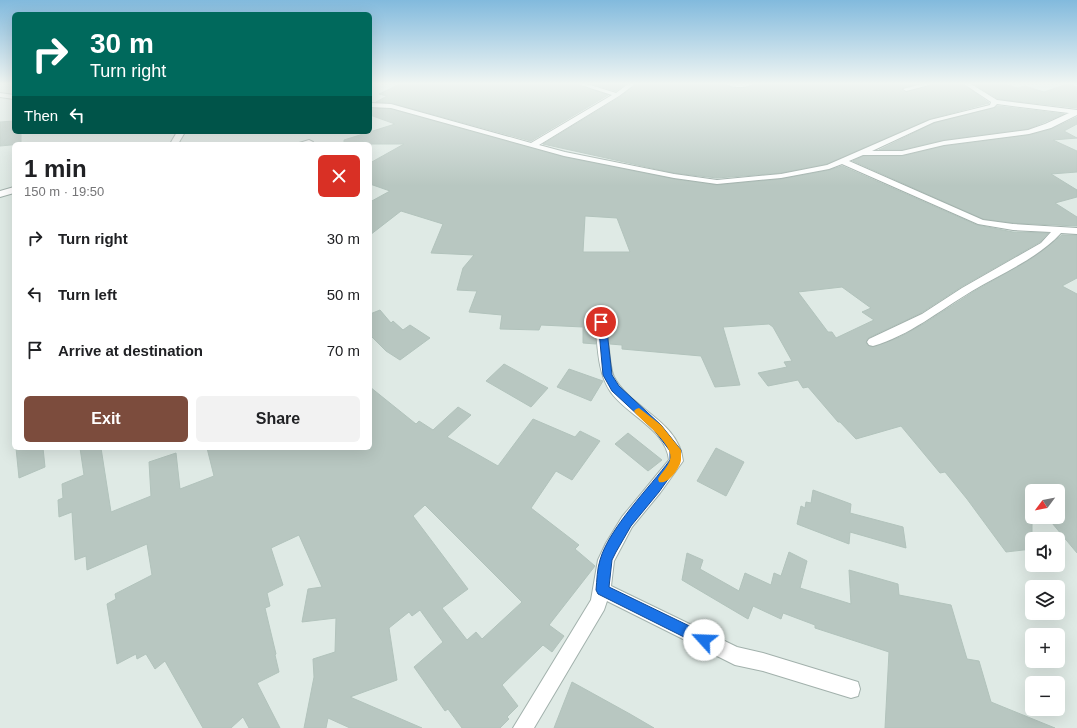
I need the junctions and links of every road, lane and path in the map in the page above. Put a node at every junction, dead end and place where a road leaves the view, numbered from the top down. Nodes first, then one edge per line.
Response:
1 (433, 118) edge
2 (579, 118) edge
3 (944, 118) edge
4 (1064, 118) edge
5 (531, 146) junction
6 (860, 153) junction
7 (842, 162) junction
8 (829, 167) junction
9 (871, 174) junction
10 (12, 191) edge
11 (0, 194) edge
12 (1058, 230) junction
13 (1077, 231) edge
14 (601, 322) dead end
15 (873, 342) dead end
16 (602, 590) junction
17 (851, 689) dead end
18 (522, 728) edge

1 - 5 street
2 - 5 street
3 - 6 street
4 - 6 street
5 - 8 street
6 - 7 street
7 - 8 street
7 - 9 street
8 - 9 street
9 - 12 street
10 - 11 street
12 - 13 street
12 - 15 street
14 - 16 street
16 - 17 street
16 - 18 street

